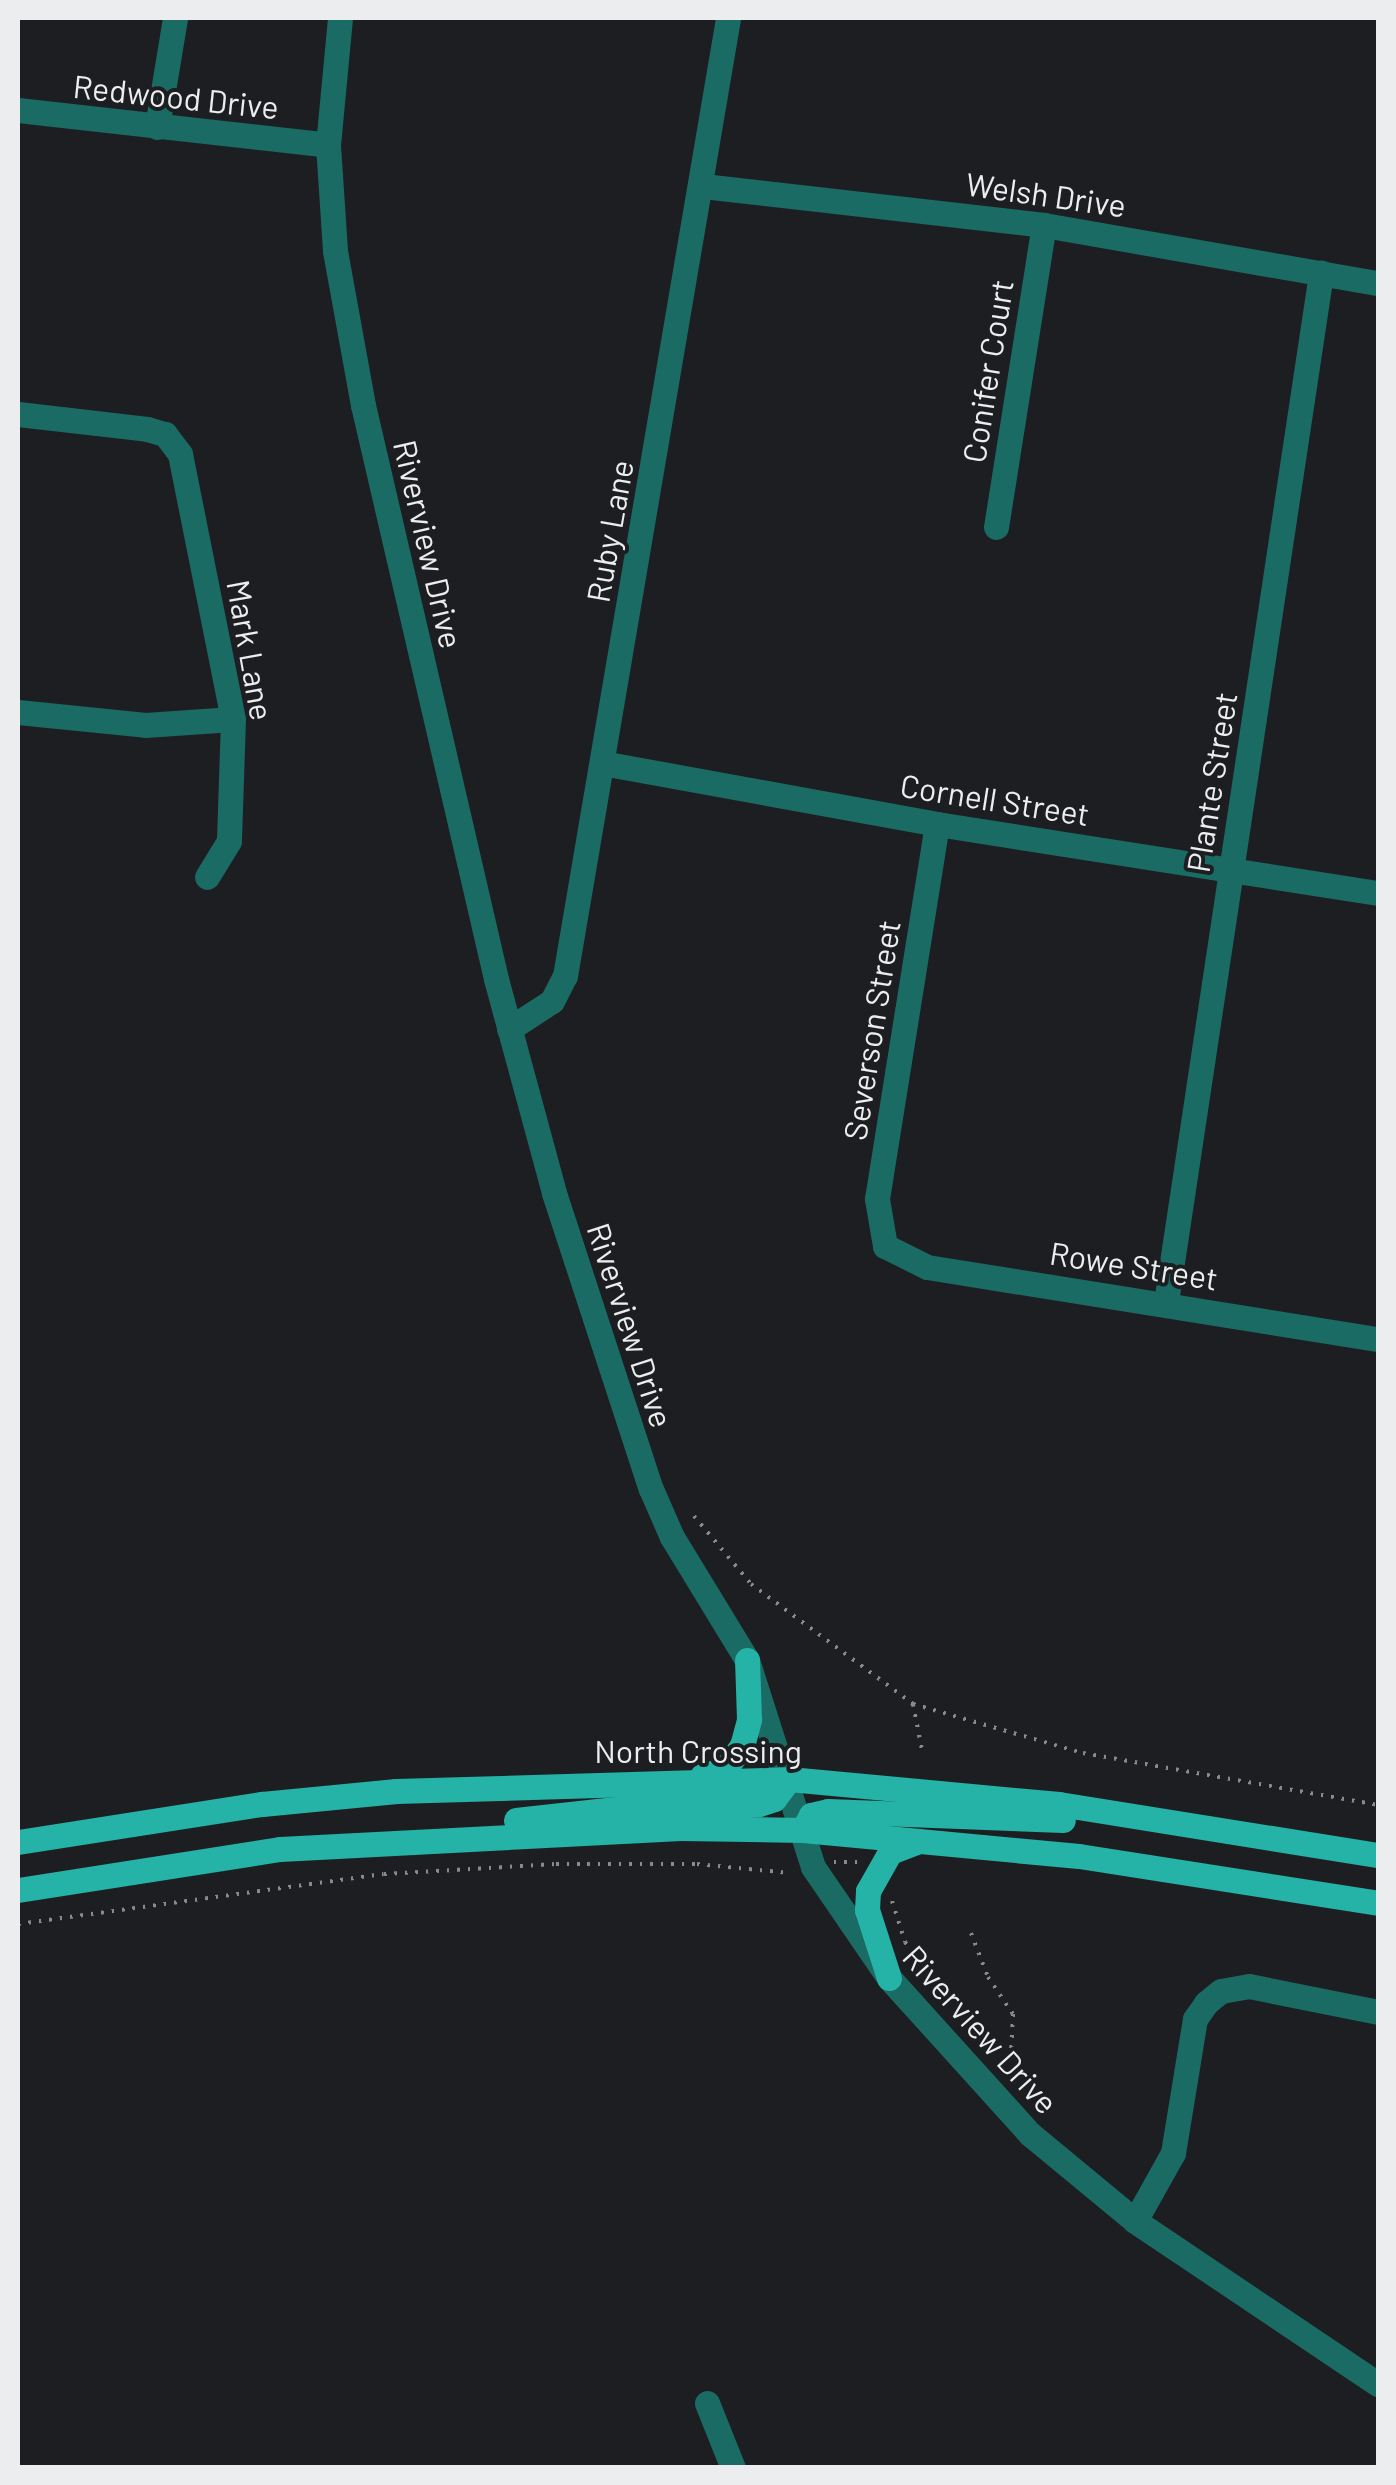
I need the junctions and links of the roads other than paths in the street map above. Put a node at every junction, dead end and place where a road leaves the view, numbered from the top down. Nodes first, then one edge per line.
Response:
1 (175, 18) edge
2 (340, 18) edge
3 (728, 18) edge
4 (18, 110) edge
5 (156, 127) junction
6 (328, 145) junction
7 (703, 186) junction
8 (1044, 225) junction
9 (1321, 272) junction
10 (1378, 283) edge
11 (18, 414) edge
12 (996, 527) dead end
13 (18, 712) edge
14 (233, 719) junction
15 (602, 762) junction
16 (937, 824) junction
17 (1230, 868) junction
18 (207, 878) dead end
19 (1378, 893) edge
20 (509, 1029) junction
21 (885, 1246) joint
22 (1166, 1302) junction
23 (1378, 1338) edge
24 (747, 1660) junction
25 (789, 1779) junction
26 (668, 1781) junction
27 (1191, 1824) junction
28 (803, 1830) junction
29 (413, 1838) junction
30 (931, 1840) junction
31 (18, 1842) edge
32 (1378, 1855) edge
33 (18, 1890) edge
34 (1378, 1903) edge
35 (889, 1978) junction
36 (1378, 2012) edge
37 (1135, 2221) junction
38 (1378, 2384) edge
39 (707, 2404) dead end
40 (733, 2468) edge

1 - 5 street
2 - 6 street, Riverview Drive
3 - 7 street, Ruby Lane
4 - 5 street, Redwood Drive
5 - 6 street, Redwood Drive
6 - 20 street, Riverview Drive
7 - 8 street, Welsh Drive
7 - 15 street, Ruby Lane
8 - 9 street, Welsh Drive
8 - 12 street, Conifer Court
9 - 10 street, Welsh Drive
9 - 17 street, Plante Street
11 - 14 street, Mark Lane
13 - 14 street
14 - 18 street, Mark Lane
15 - 16 street, Cornell Street
15 - 20 street, Ruby Lane
16 - 17 street, Cornell Street
16 - 21 street, Severson Street
17 - 19 street, Cornell Street
17 - 22 street, Plante Street
20 - 24 street, Riverview Drive
21 - 22 street, Rowe Street
22 - 23 street, Rowe Street
24 - 25 street, Riverview Drive
24 - 26 main road
25 - 26 main road, North Crossing
25 - 27 main road, North Crossing
25 - 28 street, Riverview Drive
25 - 29 main road
26 - 31 main road, North Crossing
27 - 28 main road
27 - 32 main road, North Crossing
28 - 29 main road
28 - 30 main road
28 - 35 street, Riverview Drive
29 - 33 main road
30 - 34 main road
30 - 35 main road
35 - 37 street, Riverview Drive
36 - 37 street
37 - 38 street, Riverview Drive
39 - 40 street

